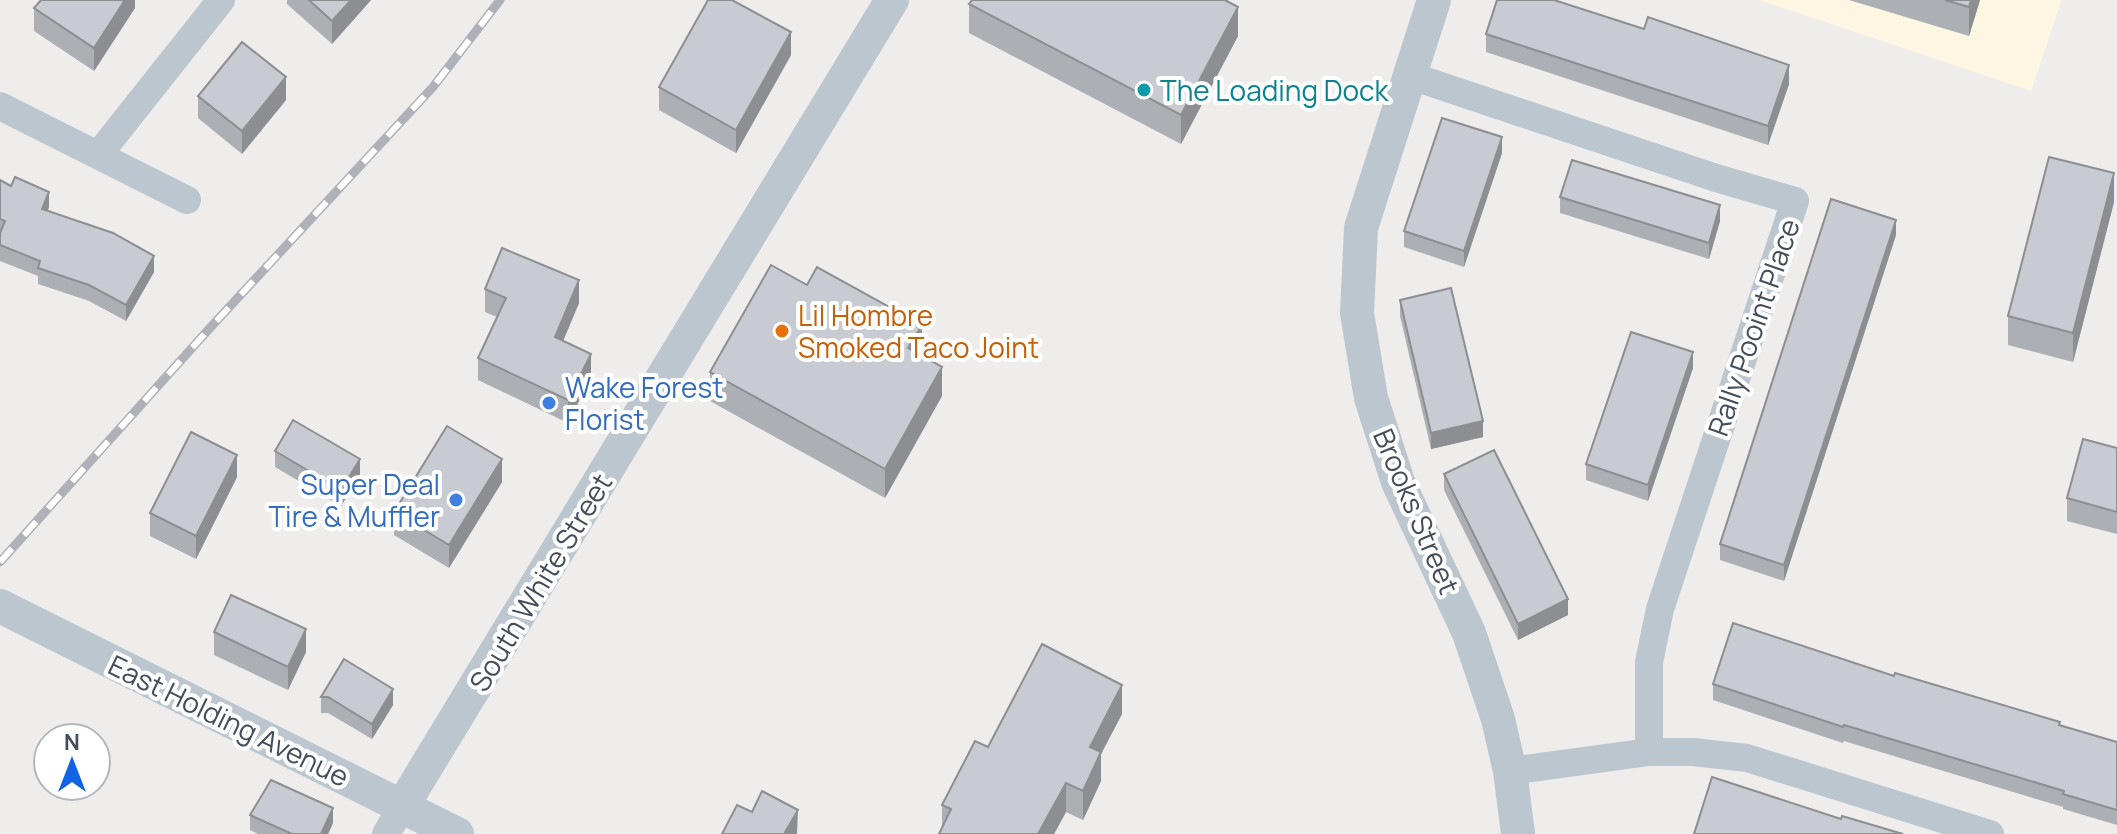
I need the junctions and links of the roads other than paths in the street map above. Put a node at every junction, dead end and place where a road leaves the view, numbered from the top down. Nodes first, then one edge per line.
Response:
1 (221, 0) edge
2 (892, 0) edge
3 (1434, 0) edge
4 (1411, 76) junction
5 (0, 106) edge
6 (99, 154) junction
7 (187, 200) dead end
8 (0, 606) edge
9 (1649, 752) junction
10 (1510, 771) junction
11 (394, 820) edge
12 (457, 834) edge
13 (1518, 834) edge
14 (1990, 834) edge

1 - 6 street
2 - 11 street, South White Street
3 - 4 street, Brooks Street
4 - 9 street, Rally Pooint Place
4 - 10 street, Brooks Street
5 - 6 street
6 - 7 street
8 - 11 street, East Holding Avenue
9 - 10 street
9 - 14 street
10 - 13 street, Brooks Street
11 - 12 street, East Holding Avenue

